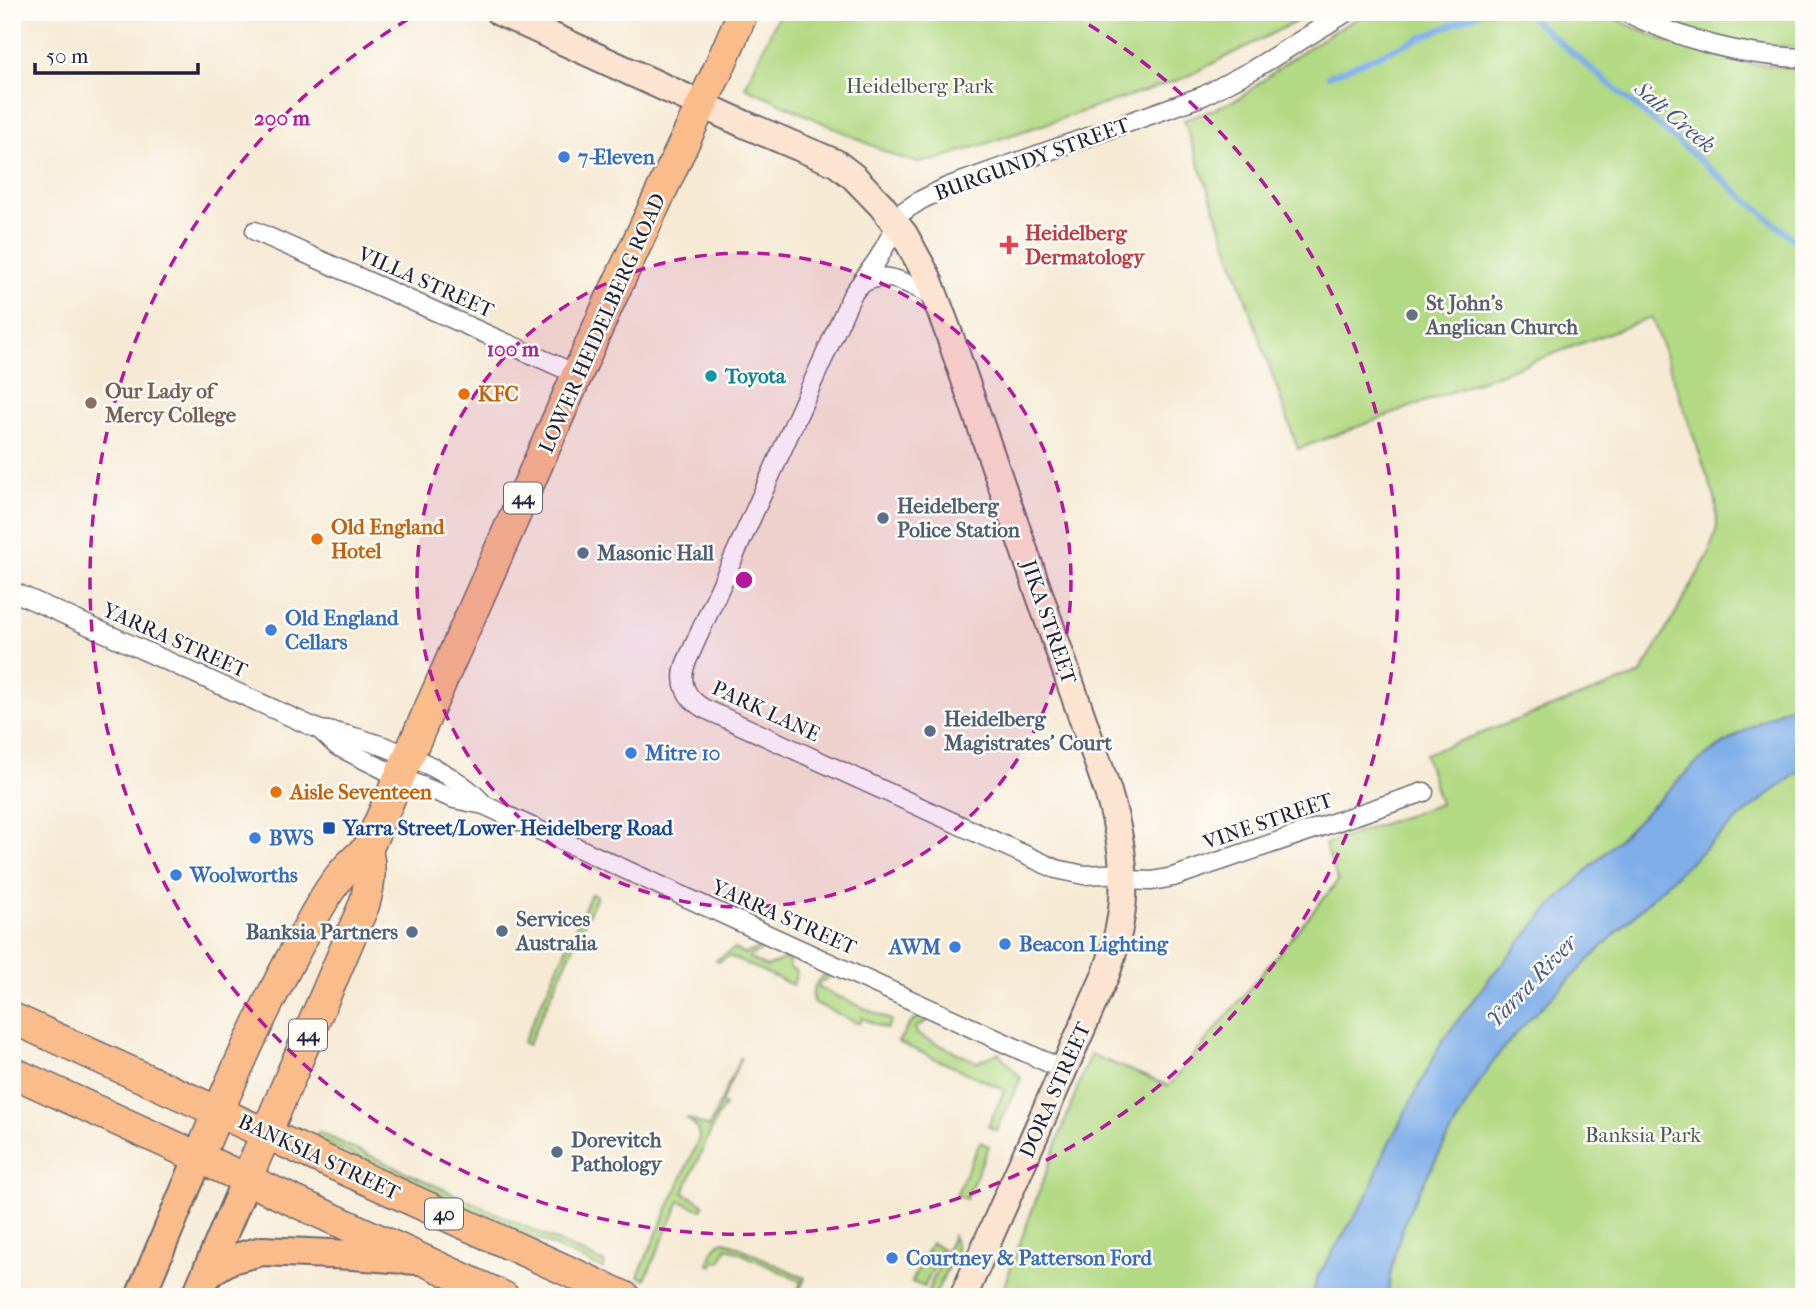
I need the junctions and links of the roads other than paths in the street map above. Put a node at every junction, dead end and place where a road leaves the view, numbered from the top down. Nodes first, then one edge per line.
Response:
1 (499, 12) edge
2 (743, 12) edge
3 (1347, 12) edge
4 (1625, 12) edge
5 (1804, 58) edge
6 (702, 104) junction
7 (895, 221) junction
8 (255, 231) dead end
9 (856, 288) junction
10 (936, 297) junction
11 (578, 375) junction
12 (12, 591) edge
13 (404, 767) junction
14 (1424, 792) dead end
15 (367, 849) junction
16 (1124, 877) junction
17 (12, 1018) edge
18 (1064, 1070) junction
19 (12, 1072) edge
20 (218, 1111) junction
21 (266, 1133) junction
22 (199, 1157) junction
23 (247, 1178) junction
24 (984, 1248) junction
25 (426, 1261) junction
26 (200, 1288) edge
27 (140, 1297) edge
28 (504, 1297) edge
29 (625, 1297) edge
30 (963, 1297) edge
31 (977, 1297) edge

1 - 6 main road
2 - 6 highway, 44
3 - 7 street, BURGUNDY STREET
4 - 5 street
6 - 7 main road
6 - 11 highway, LOWER HEIDELBERG ROAD / 44
7 - 9 street, PARK LANE
7 - 10 main road, JIKA STREET
8 - 11 street, VILLA STREET
9 - 10 street
9 - 16 street, PARK LANE
10 - 16 main road, JIKA STREET
11 - 13 highway, LOWER HEIDELBERG ROAD / 44
12 - 13 street, YARRA STREET
13 - 15 highway, LOWER HEIDELBERG ROAD / 44
13 - 18 street, YARRA STREET
14 - 16 street, VINE STREET
15 - 20 highway, LOWER HEIDELBERG ROAD / 44
15 - 21 highway, LOWER HEIDELBERG ROAD / 44
16 - 18 main road, DORA STREET
17 - 20 highway, BANKSIA STREET / 40
18 - 24 main road, DORA STREET
19 - 22 highway, 40
20 - 21 highway, BANKSIA STREET / 40
20 - 22 highway, LOWER HEIDELBERG ROAD / 44
21 - 23 highway, LOWER HEIDELBERG ROAD / 44
21 - 29 highway, BANKSIA STREET / 40
22 - 23 highway, 40
22 - 27 main road, LOWER HEIDELBERG ROAD / 44
23 - 25 highway, 40
23 - 26 main road, LOWER HEIDELBERG ROAD / 44
24 - 30 main road, DORA STREET
24 - 31 main road
25 - 26 main road
25 - 28 highway, 40

